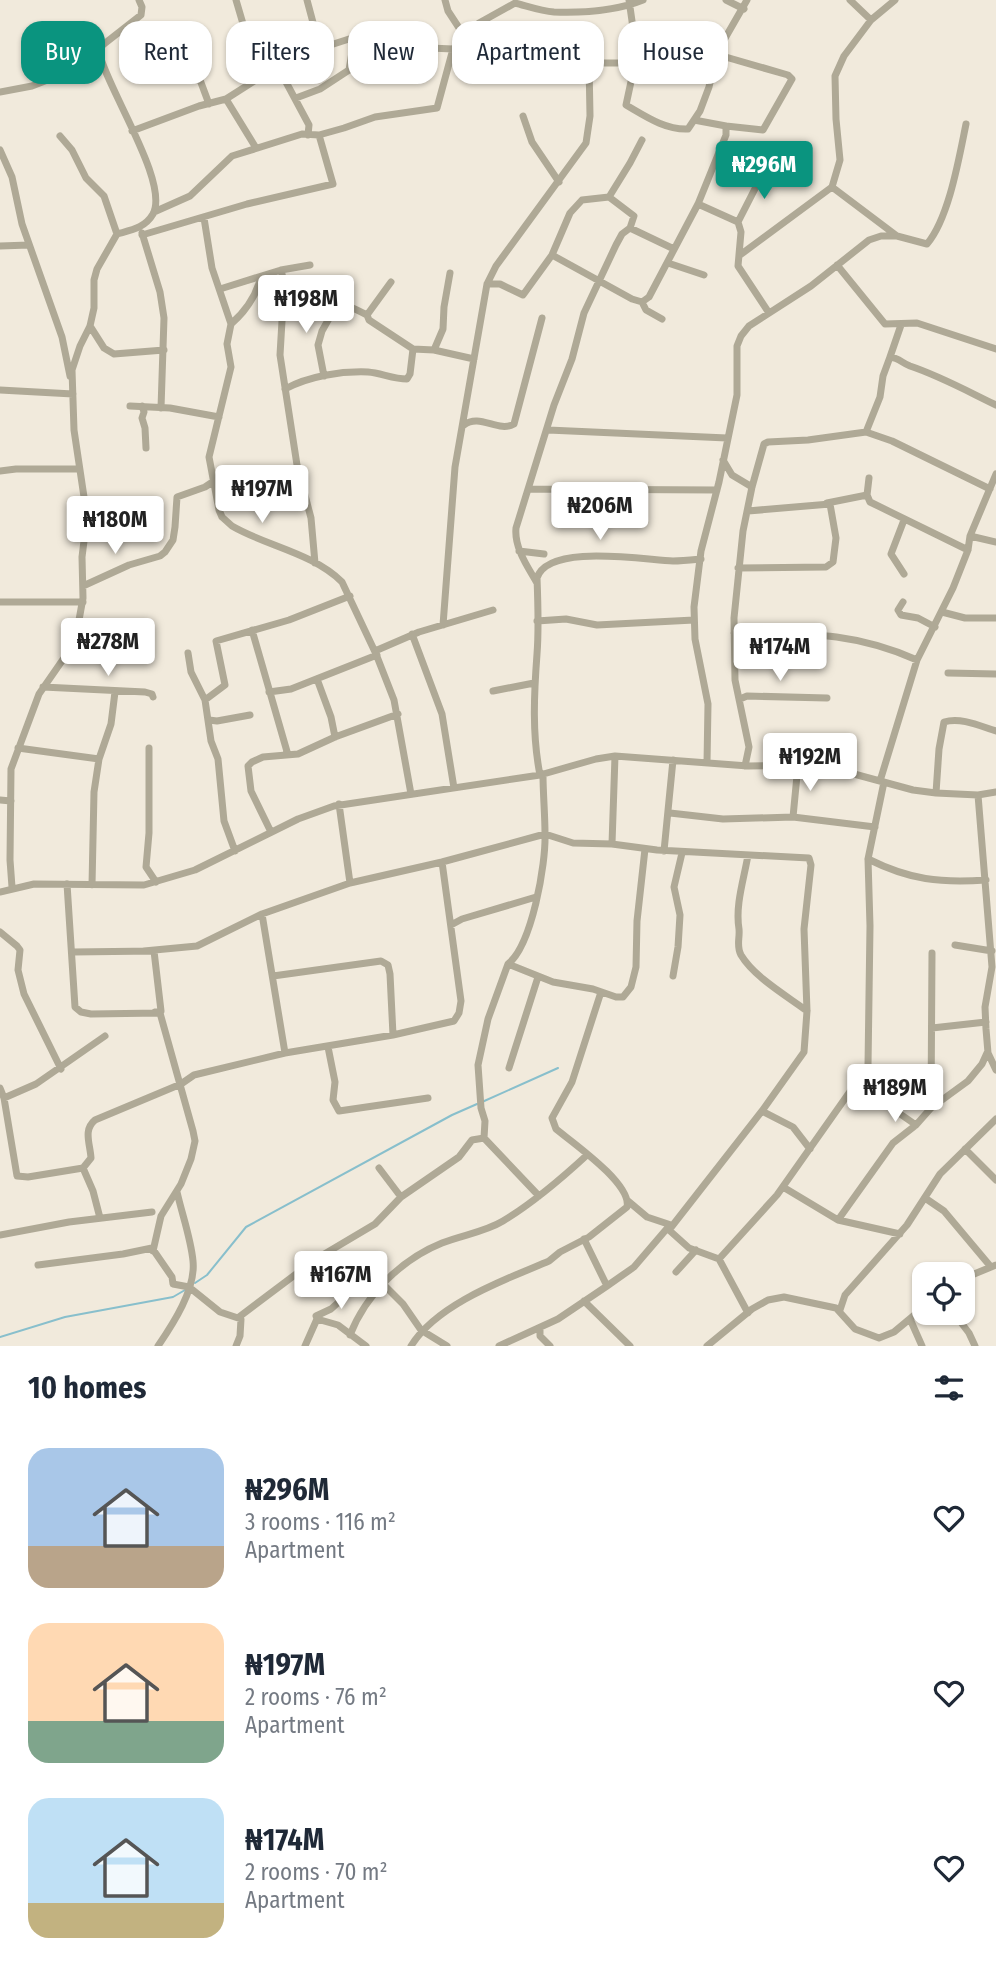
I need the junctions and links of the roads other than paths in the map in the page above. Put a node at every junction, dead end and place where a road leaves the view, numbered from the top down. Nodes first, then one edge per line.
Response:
1 (139, 0) edge
2 (236, 0) edge
3 (307, 0) edge
4 (445, 0) edge
5 (643, 0) edge
6 (726, 0) edge
7 (747, 0) edge
8 (850, 0) edge
9 (895, 0) edge
10 (514, 2) edge
11 (629, 3) edge
12 (744, 9) junction
13 (485, 20) edge
14 (871, 20) junction
15 (242, 21) edge
16 (313, 21) edge
17 (455, 21) edge
18 (632, 21) edge
19 (728, 35) edge
20 (105, 43) edge
21 (452, 52) edge
22 (728, 58) edge
23 (618, 63) edge
24 (348, 71) edge
25 (105, 73) edge
26 (34, 84) edge
27 (202, 84) edge
28 (250, 84) edge
29 (288, 84) edge
30 (630, 84) edge
31 (710, 84) edge
32 (0, 92) edge
33 (226, 99) junction
34 (296, 99) junction
35 (209, 104) junction
36 (523, 116) dead end
37 (694, 120) junction
38 (966, 124) dead end
39 (726, 126) junction
40 (132, 131) junction
41 (308, 135) junction
42 (319, 135) junction
43 (60, 136) dead end
44 (642, 140) dead end
45 (256, 148) junction
46 (0, 150) edge
47 (766, 167) dead end
48 (559, 182) junction
49 (832, 187) junction
50 (609, 197) junction
51 (698, 204) junction
52 (154, 212) junction
53 (204, 218) junction
54 (738, 222) junction
55 (630, 228) junction
56 (141, 231) junction
57 (117, 234) junction
58 (897, 236) junction
59 (29, 245) junction
60 (0, 246) edge
61 (674, 249) junction
62 (552, 255) junction
63 (740, 255) junction
64 (668, 263) junction
65 (310, 265) dead end
66 (837, 265) junction
67 (281, 270) junction
68 (450, 273) dead end
69 (704, 275) dead end
70 (261, 277) junction
71 (598, 281) junction
72 (391, 282) dead end
73 (487, 284) junction
74 (220, 289) junction
75 (288, 296) junction
76 (331, 298) junction
77 (642, 302) junction
78 (769, 313) junction
79 (367, 315) junction
80 (542, 318) dead end
81 (662, 319) dead end
82 (231, 324) junction
83 (901, 325) junction
84 (90, 326) junction
85 (164, 349) junction
86 (413, 349) junction
87 (996, 349) edge
88 (434, 350) junction
89 (890, 357) junction
90 (474, 359) junction
91 (324, 376) junction
92 (72, 380) junction
93 (285, 389) junction
94 (0, 390) edge
95 (73, 394) junction
96 (996, 405) edge
97 (130, 406) dead end
98 (145, 408) junction
99 (162, 408) junction
100 (219, 417) junction
101 (464, 425) junction
102 (548, 429) junction
103 (866, 432) junction
104 (727, 438) junction
105 (146, 448) dead end
106 (723, 460) junction
107 (79, 469) junction
108 (0, 471) edge
109 (996, 474) edge
110 (732, 475) junction
111 (869, 478) dead end
112 (719, 480) junction
113 (214, 481) junction
114 (752, 487) junction
115 (530, 489) junction
116 (990, 489) junction
117 (717, 490) junction
118 (867, 495) junction
119 (827, 503) junction
120 (748, 511) junction
121 (904, 520) junction
122 (970, 536) junction
123 (996, 542) edge
124 (968, 550) junction
125 (519, 551) junction
126 (544, 554) dead end
127 (701, 559) junction
128 (315, 564) junction
129 (738, 568) junction
130 (904, 574) dead end
131 (537, 583) junction
132 (83, 586) junction
133 (350, 596) junction
134 (0, 602) edge
135 (83, 602) junction
136 (903, 602) dead end
137 (493, 610) dead end
138 (942, 612) junction
139 (996, 618) edge
140 (694, 620) junction
141 (537, 621) junction
142 (443, 625) junction
143 (935, 626) junction
144 (252, 630) junction
145 (734, 633) junction
146 (412, 634) junction
147 (188, 653) dead end
148 (376, 653) junction
149 (917, 660) junction
150 (948, 673) dead end
151 (996, 674) edge
152 (317, 679) junction
153 (534, 683) junction
154 (43, 687) junction
155 (493, 691) dead end
156 (115, 692) junction
157 (269, 692) junction
158 (153, 697) dead end
159 (827, 698) dead end
160 (205, 699) junction
161 (740, 699) junction
162 (398, 714) junction
163 (250, 715) dead end
164 (212, 723) junction
165 (996, 731) edge
166 (335, 737) junction
167 (18, 748) junction
168 (149, 748) dead end
169 (288, 755) junction
170 (615, 757) junction
171 (99, 759) junction
172 (673, 760) junction
173 (707, 763) junction
174 (798, 765) junction
175 (745, 766) junction
176 (542, 774) junction
177 (882, 781) junction
178 (454, 788) junction
179 (996, 792) edge
180 (936, 793) junction
181 (411, 794) junction
182 (978, 795) junction
183 (0, 800) edge
184 (11, 801) junction
185 (340, 804) junction
186 (670, 813) junction
187 (793, 817) junction
188 (875, 827) junction
189 (271, 832) junction
190 (545, 834) junction
191 (611, 844) junction
192 (645, 849) junction
193 (235, 851) junction
194 (664, 851) junction
195 (682, 853) junction
196 (748, 855) junction
197 (868, 859) junction
198 (442, 862) junction
199 (986, 880) junction
200 (156, 882) junction
201 (349, 883) junction
202 (67, 884) junction
203 (92, 885) junction
204 (12, 887) junction
205 (0, 892) edge
206 (536, 897) junction
207 (262, 914) junction
208 (451, 925) junction
209 (0, 932) edge
210 (993, 936) edge
211 (955, 946) dead end
212 (144, 951) junction
213 (992, 951) junction
214 (73, 952) junction
215 (932, 953) dead end
216 (508, 964) junction
217 (273, 976) junction
218 (673, 976) dead end
219 (538, 977) junction
220 (601, 992) junction
221 (807, 1011) junction
222 (144, 1014) junction
223 (986, 1022) junction
224 (932, 1028) junction
225 (393, 1035) junction
226 (105, 1036) dead end
227 (328, 1047) junction
228 (285, 1053) junction
229 (988, 1053) junction
230 (509, 1068) dead end
231 (61, 1069) junction
232 (996, 1070) edge
233 (181, 1084) junction
234 (857, 1084) junction
235 (0, 1088) edge
236 (4, 1098) junction
237 (428, 1098) dead end
238 (931, 1108) junction
239 (762, 1111) junction
240 (996, 1119) edge
241 (916, 1125) junction
242 (484, 1138) junction
243 (810, 1149) junction
244 (965, 1149) junction
245 (587, 1155) junction
246 (83, 1168) junction
247 (379, 1168) dead end
248 (996, 1180) edge
249 (783, 1187) junction
250 (177, 1191) junction
251 (539, 1196) junction
252 (401, 1197) junction
253 (925, 1198) junction
254 (628, 1201) junction
255 (152, 1212) dead end
256 (100, 1218) junction
257 (838, 1220) junction
258 (670, 1228) junction
259 (900, 1234) junction
260 (0, 1235) edge
261 (584, 1239) junction
262 (696, 1250) junction
263 (153, 1251) junction
264 (719, 1259) junction
265 (38, 1265) dead end
266 (993, 1266) edge
267 (676, 1272) dead end
268 (975, 1274) edge
269 (383, 1284) junction
270 (607, 1286) junction
271 (189, 1287) junction
272 (351, 1290) dead end
273 (584, 1301) junction
274 (840, 1310) junction
275 (748, 1313) junction
276 (239, 1317) junction
277 (317, 1319) junction
278 (910, 1320) joint
279 (963, 1325) edge
280 (540, 1328) junction
281 (421, 1330) junction
282 (350, 1335) junction
283 (158, 1346) edge
284 (236, 1346) edge
285 (305, 1346) edge
286 (366, 1346) edge
287 (411, 1346) edge
288 (447, 1346) edge
289 (499, 1346) edge
290 (550, 1346) edge
291 (630, 1346) edge
292 (707, 1346) edge
293 (922, 1346) edge
294 (975, 1346) edge

1 - 20 street
2 - 15 street
3 - 16 street
4 - 17 street
5 - 11 street
6 - 12 street
7 - 12 street
8 - 14 street
9 - 14 street
10 - 11 street
10 - 13 street
11 - 18 street
12 - 19 street
14 - 49 street
21 - 42 street
22 - 39 street
23 - 48 street
24 - 34 street
25 - 40 street
26 - 32 street
27 - 35 street
28 - 33 street
29 - 34 street
30 - 37 street
31 - 37 street
33 - 35 street
33 - 45 street
34 - 41 street
35 - 40 street
36 - 48 street
37 - 39 street
38 - 58 street
39 - 51 street
40 - 52 street
41 - 42 street
41 - 45 street
42 - 53 street
43 - 57 street
44 - 50 street
45 - 52 street
46 - 59 street
47 - 54 street
48 - 73 street
49 - 58 street
49 - 63 street
50 - 55 street
50 - 62 street
51 - 54 street
51 - 61 street
52 - 56 street
53 - 56 street
53 - 74 street
54 - 63 street
55 - 61 street
55 - 71 street
56 - 57 street
56 - 85 street
57 - 84 street
58 - 66 street
59 - 60 street
59 - 92 street
61 - 64 street
62 - 71 street
62 - 73 street
63 - 78 street
64 - 69 street
64 - 77 street
65 - 67 street
66 - 78 street
66 - 83 street
67 - 70 street
67 - 75 street
68 - 88 street
70 - 74 street
70 - 82 street
71 - 77 street
71 - 102 street
72 - 79 street
73 - 90 street
74 - 82 street
75 - 76 street
75 - 93 street
76 - 79 street
76 - 91 street
77 - 81 street
78 - 104 street
79 - 86 street
80 - 101 street
82 - 100 street
83 - 87 street
83 - 89 street
84 - 85 street
84 - 92 street
85 - 99 street
86 - 88 street
86 - 91 street
88 - 90 street
89 - 96 street
89 - 103 street
90 - 101 street
91 - 93 street
92 - 95 street
93 - 128 street
94 - 95 street
95 - 107 street
97 - 98 street
98 - 99 street
98 - 105 street
99 - 100 street
100 - 113 street
101 - 142 street
102 - 104 street
102 - 115 street
103 - 114 street
103 - 116 street
104 - 106 street
106 - 110 street
106 - 112 street
107 - 108 street
107 - 132 street
109 - 116 street
110 - 112 street
110 - 114 street
111 - 118 street
112 - 117 street
113 - 128 street
113 - 132 street
114 - 120 street
115 - 117 street
115 - 125 street
116 - 122 street
117 - 127 street
118 - 119 street
118 - 121 street
119 - 120 street
119 - 129 street
120 - 129 street
121 - 124 street
121 - 130 street
122 - 123 street
122 - 124 street
124 - 138 street
125 - 126 street
125 - 131 street
127 - 131 street
127 - 140 street
128 - 133 street
129 - 145 street
131 - 141 street
132 - 135 street
133 - 144 street
133 - 148 street
134 - 135 street
135 - 154 street
136 - 143 street
137 - 142 street
138 - 139 street
138 - 143 street
140 - 141 street
140 - 173 street
141 - 153 street
142 - 146 street
143 - 149 street
144 - 157 street
144 - 160 street
145 - 149 street
145 - 161 street
146 - 148 street
146 - 178 street
147 - 160 street
148 - 152 street
148 - 162 street
149 - 177 street
150 - 151 street
152 - 157 street
152 - 166 street
153 - 155 street
153 - 176 street
154 - 156 street
154 - 167 street
156 - 158 street
156 - 171 street
157 - 169 street
159 - 161 street
160 - 164 street
161 - 175 street
162 - 166 street
162 - 181 street
163 - 164 street
164 - 193 street
165 - 180 street
166 - 169 street
167 - 171 street
167 - 184 street
168 - 200 street
169 - 189 street
170 - 172 street
170 - 176 street
170 - 191 street
171 - 203 street
172 - 173 street
172 - 186 street
173 - 175 street
174 - 175 street
174 - 177 street
174 - 187 street
176 - 178 street
176 - 190 street
177 - 180 street
177 - 188 street
178 - 181 street
179 - 182 street
180 - 182 street
181 - 185 street
182 - 199 street
183 - 184 street
184 - 204 street
185 - 189 street
185 - 201 street
186 - 187 street
186 - 194 street
187 - 188 street
188 - 197 street
189 - 193 street
190 - 191 street
190 - 198 street
190 - 206 street
191 - 192 street
192 - 194 street
192 - 220 street
193 - 200 street
194 - 195 street
195 - 196 street
195 - 218 street
196 - 221 street
196 - 221 street
197 - 199 street
197 - 234 street
198 - 201 street
198 - 208 street
199 - 210 street
200 - 203 street
201 - 207 street
202 - 203 street
202 - 204 street
202 - 214 street
204 - 205 street
206 - 208 street
206 - 216 street
207 - 212 street
207 - 217 street
208 - 225 street
209 - 231 street
210 - 213 street
211 - 213 street
212 - 214 street
212 - 222 street
213 - 223 street
214 - 222 street
215 - 224 street
216 - 219 street
216 - 242 street
217 - 225 street
217 - 228 street
219 - 220 street
219 - 230 street
220 - 245 street
221 - 239 street
222 - 233 street
223 - 224 street
223 - 229 street
224 - 238 street
225 - 227 street
226 - 231 street
227 - 228 street
227 - 237 street
228 - 233 street
229 - 232 street
229 - 238 street
231 - 236 street
233 - 246 street
233 - 250 street
234 - 241 street
234 - 243 street
235 - 236 street
236 - 246 street
238 - 241 street
239 - 243 street
239 - 258 street
240 - 244 street
241 - 257 street
242 - 251 street
242 - 252 street
243 - 249 street
244 - 248 street
244 - 253 street
245 - 251 street
245 - 254 street
246 - 256 street
247 - 252 street
249 - 257 street
249 - 264 street
250 - 263 street
250 - 271 street
251 - 269 street
252 - 276 street
253 - 259 street
253 - 266 street
254 - 258 street
254 - 261 street
255 - 256 street
256 - 260 street
257 - 259 street
258 - 262 street
258 - 270 street
259 - 274 street
261 - 270 street
261 - 281 street
262 - 264 street
262 - 267 street
263 - 265 street
263 - 271 street
264 - 275 street
266 - 268 street
269 - 281 street
269 - 282 street
270 - 273 street
271 - 276 street
271 - 283 street
272 - 277 street
273 - 280 street
273 - 291 street
274 - 275 street
274 - 278 street
275 - 292 street
276 - 284 street
277 - 282 street
277 - 285 street
278 - 293 street
279 - 294 street
280 - 289 street
280 - 290 street
281 - 287 street
281 - 288 street
282 - 286 street

